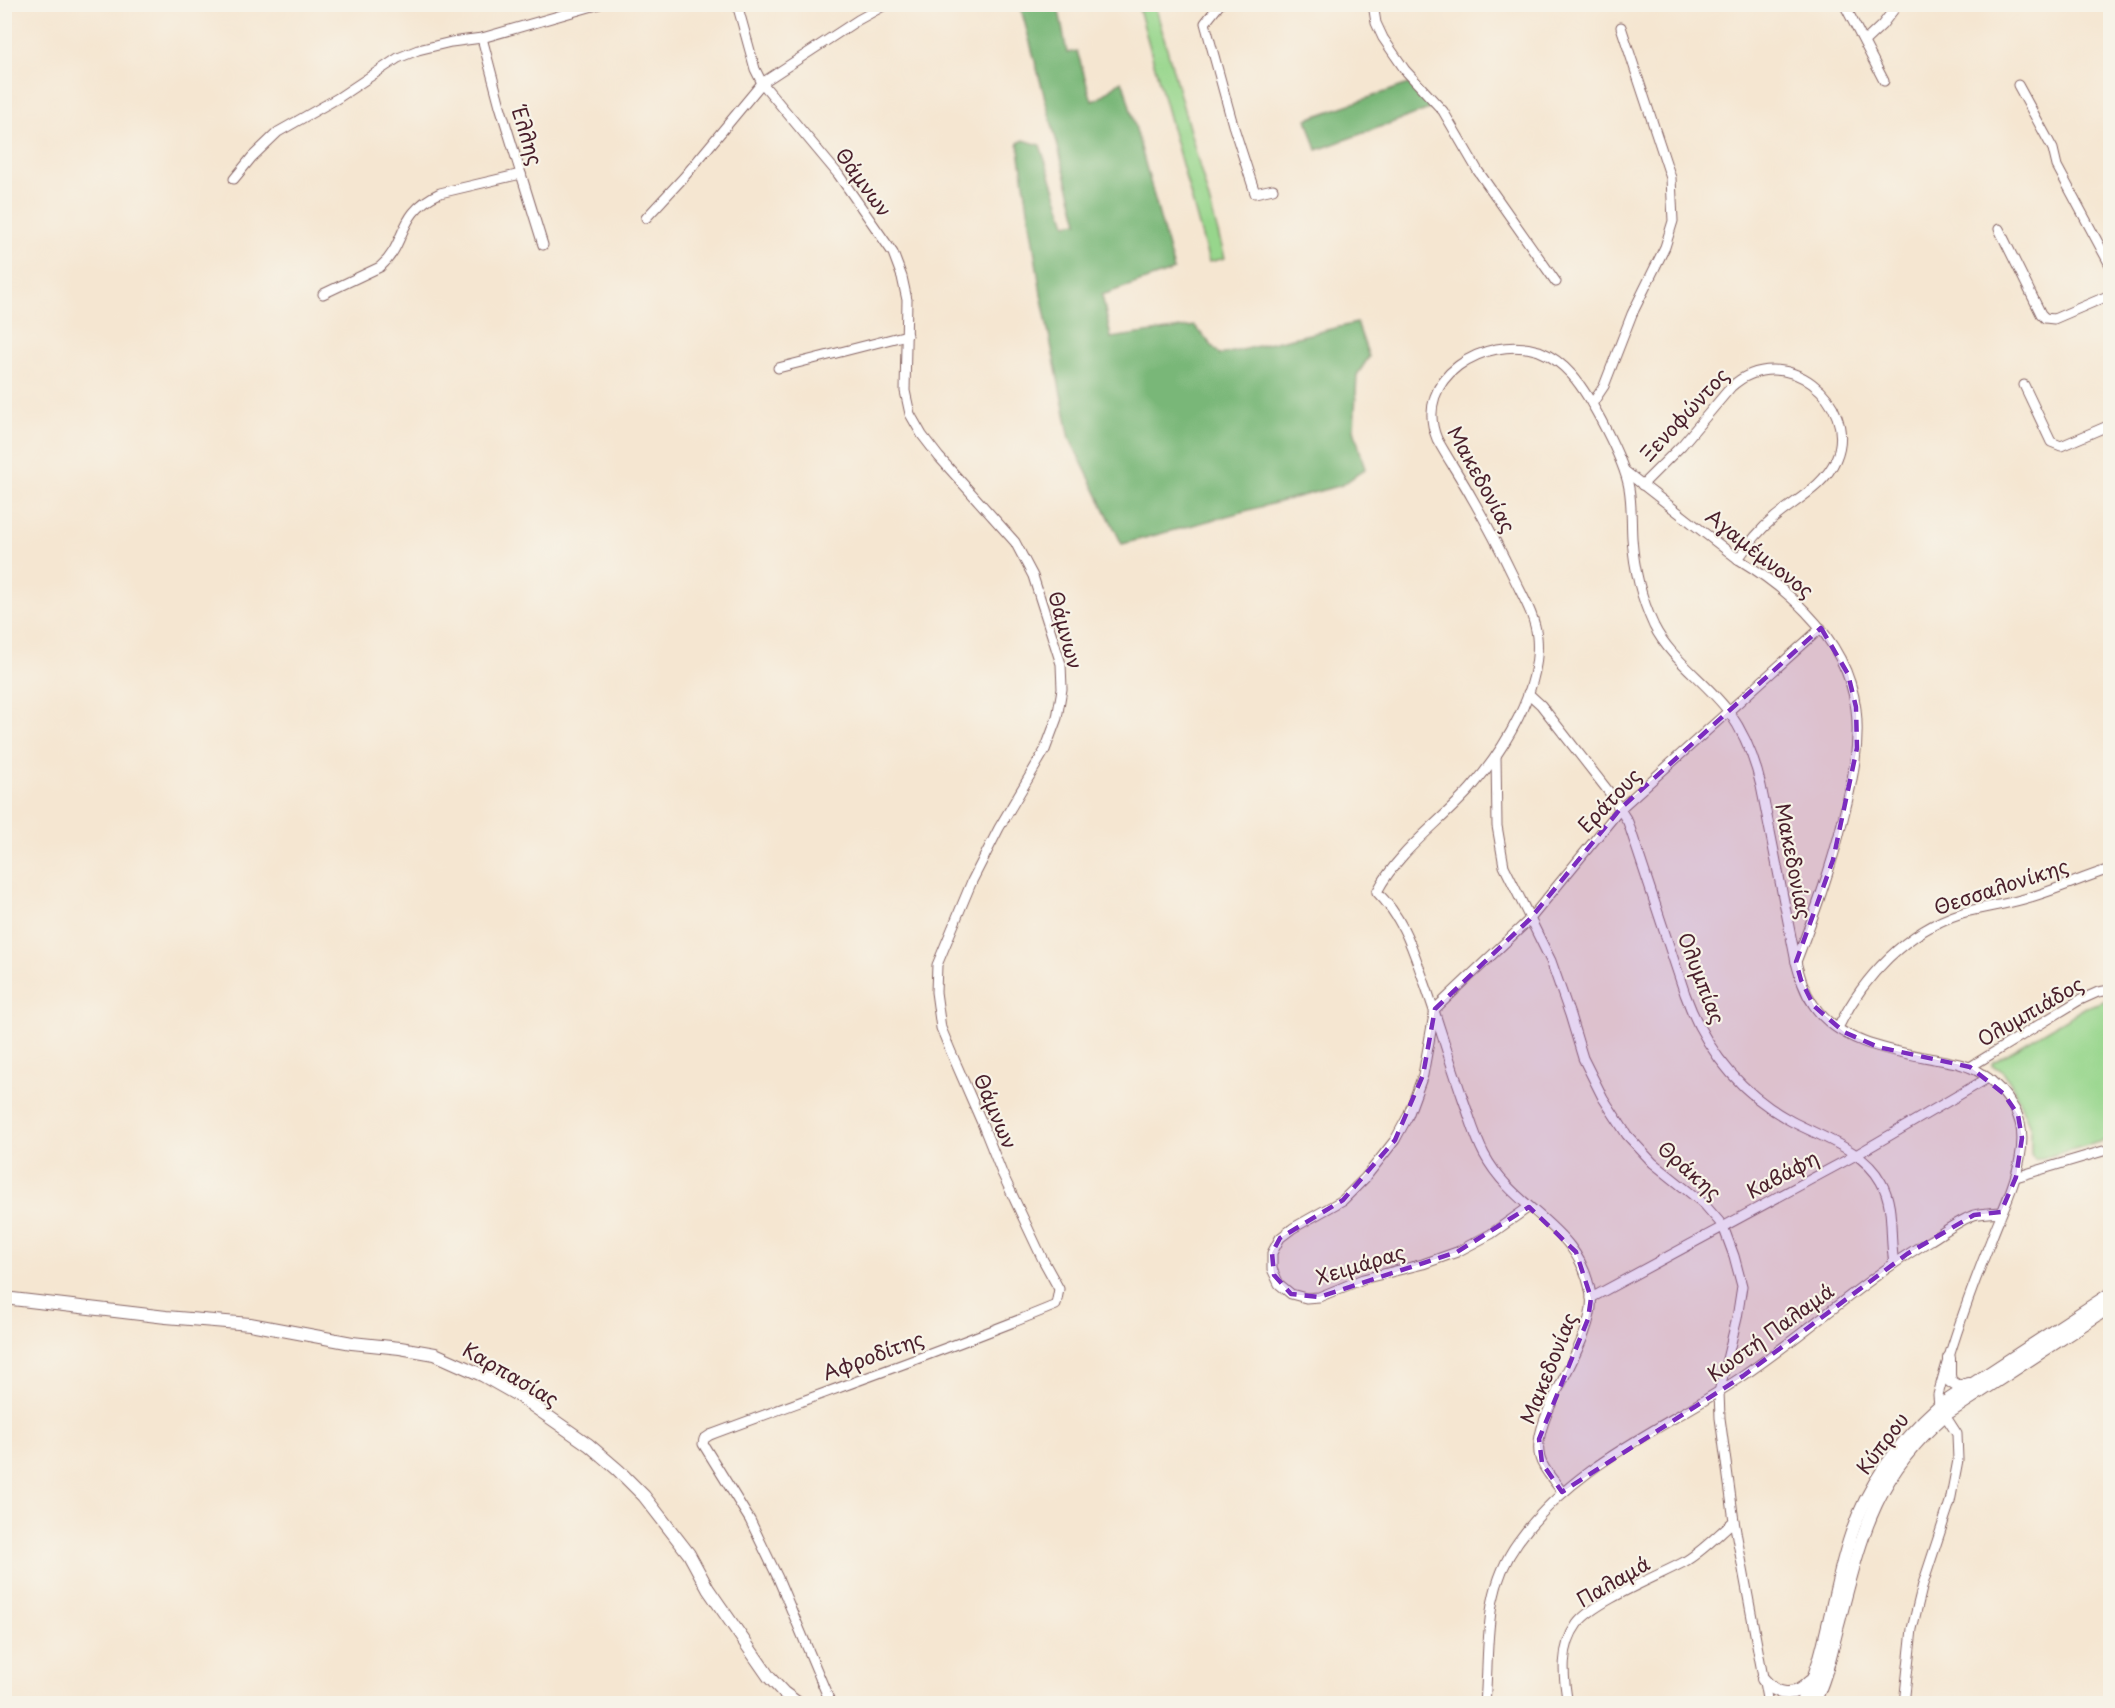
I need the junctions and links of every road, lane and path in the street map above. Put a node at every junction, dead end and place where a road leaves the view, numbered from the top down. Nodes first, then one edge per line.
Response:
1 (600, 4) edge
2 (737, 4) edge
3 (887, 4) edge
4 (1220, 4) edge
5 (1373, 4) edge
6 (1844, 4) edge
7 (1898, 4) edge
8 (1621, 27) dead end
9 (482, 38) junction
10 (1864, 41) junction
11 (1884, 81) dead end
12 (762, 84) junction
13 (2018, 85) dead end
14 (521, 174) junction
15 (234, 179) dead end
16 (1273, 189) dead end
17 (646, 218) dead end
18 (1999, 230) dead end
19 (543, 244) dead end
20 (2110, 265) edge
21 (1556, 282) dead end
22 (323, 294) dead end
23 (2110, 295) edge
24 (907, 335) junction
25 (778, 368) dead end
26 (2024, 385) dead end
27 (1592, 404) junction
28 (2110, 425) edge
29 (1623, 470) junction
30 (1642, 484) junction
31 (1738, 560) junction
32 (1821, 628) junction
33 (1528, 693) junction
34 (1728, 711) junction
35 (1496, 756) junction
36 (1621, 808) junction
37 (2110, 869) edge
38 (1530, 919) junction
39 (1796, 962) junction
40 (2110, 990) edge
41 (1435, 1009) junction
42 (1838, 1028) junction
43 (1970, 1067) junction
44 (1988, 1078) junction
45 (2110, 1149) edge
46 (1856, 1155) junction
47 (2016, 1177) junction
48 (1529, 1207) junction
49 (2001, 1212) junction
50 (1723, 1226) junction
51 (1894, 1263) junction
52 (2110, 1294) edge
53 (4, 1298) edge
54 (1591, 1298) junction
55 (1056, 1305) joint
56 (2110, 1307) edge
57 (1949, 1358) junction
58 (1970, 1384) junction
59 (1719, 1392) junction
60 (1942, 1410) junction
61 (1562, 1492) junction
62 (1734, 1521) junction
63 (1814, 1676) junction
64 (1763, 1679) junction
65 (799, 1704) edge
66 (831, 1704) edge
67 (1485, 1704) edge
68 (1568, 1704) edge
69 (1768, 1704) edge
70 (1801, 1704) edge
71 (1813, 1704) edge
72 (1904, 1704) edge

1 - 9 street
2 - 12 street, Θάμνων
3 - 12 street
4 - 16 street
5 - 21 street
6 - 10 street
7 - 10 street
8 - 27 street
9 - 14 street, Έλλης
9 - 15 street
10 - 11 street
12 - 17 street
12 - 24 street, Θάμνων
13 - 20 street
14 - 19 street, Έλλης
14 - 22 street
18 - 23 street
24 - 25 street
24 - 55 street, Θάμνων
26 - 28 street
27 - 29 street, Μακεδονίας
27 - 33 street, Μακεδονίας
29 - 30 street, Αγαμέμνονος
29 - 34 street, Μακεδονίας
30 - 31 street, Αγαμέμνονος
30 - 31 street, Ξενοφώντος
31 - 32 street, Αγαμέμνονος
32 - 34 street, Εράτους
32 - 39 street, Αγαμέμνονος
33 - 35 street, Μακεδονίας
33 - 36 street, Ολυμπίας
34 - 36 street, Εράτους
34 - 39 street, Μακεδονίας
35 - 38 street, Θράκης
35 - 41 street, Μακεδονίας
36 - 38 street, Εράτους
36 - 46 street, Ολυμπίας
37 - 42 street, Θεσσαλονίκης
38 - 41 street, Εράτους
38 - 50 street, Θράκης
39 - 42 street, Μακεδονίας
40 - 43 street, Ολυμπιάδος
41 - 48 street, Μακεδονίας
41 - 48 street, Χειμάρας
42 - 43 street, Μακεδονίας
43 - 44 street, Μακεδονίας
44 - 46 street, Καβάφη
44 - 47 street, Μακεδονίας
45 - 47 street
46 - 50 street, Καβάφη
46 - 51 street, Ολυμπίας
47 - 49 street, Μακεδονίας
48 - 54 street, Μακεδονίας
49 - 51 street, Κωστή Παλαμά
49 - 57 street, Μακεδονίας
50 - 54 street, Καβάφη
50 - 59 street, Θράκης
51 - 59 street, Κωστή Παλαμά
52 - 58 main road, Κύπρου
53 - 65 main road, Καρπασίας
54 - 61 street, Μακεδονίας
55 - 66 street, Αφροδίτης
56 - 60 main road, Κύπρου
57 - 58 main road
57 - 60 street, Μακεδονίας
58 - 60 main road, Κύπρου
59 - 61 street, Κωστή Παλαμά
59 - 62 street, Θράκης
60 - 63 main road, Κύπρου
60 - 71 main road, Κύπρου
60 - 72 street
61 - 67 street
62 - 64 street, Θράκης
62 - 68 street, Παλαμά
63 - 64 main road
63 - 70 main road, Κύπρου
64 - 69 street, Θράκης

